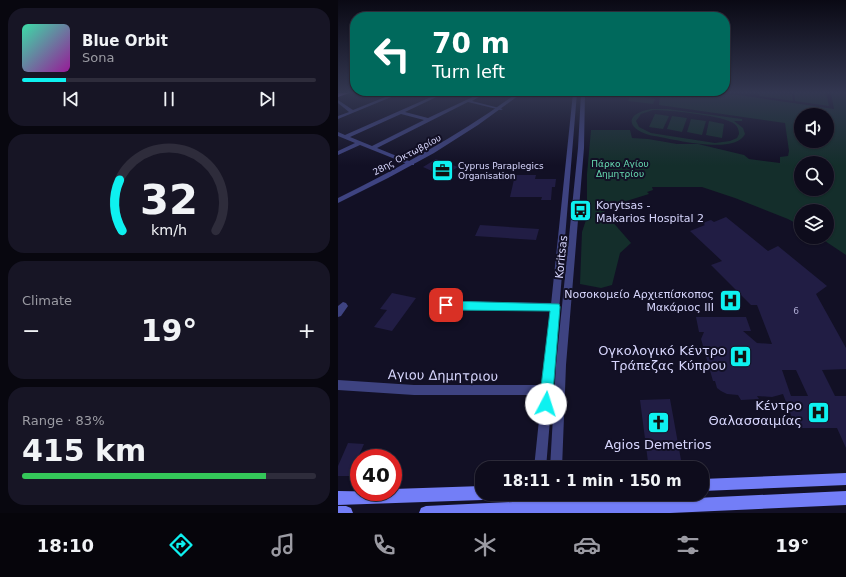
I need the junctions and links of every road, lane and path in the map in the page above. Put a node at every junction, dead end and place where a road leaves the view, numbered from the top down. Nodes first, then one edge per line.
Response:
1 (389, 117) edge
2 (418, 117) edge
3 (434, 117) edge
4 (487, 117) edge
5 (573, 117) edge
6 (582, 117) edge
7 (428, 120) junction
8 (338, 134) edge
9 (345, 136) junction
10 (360, 143) junction
11 (372, 148) junction
12 (338, 153) edge
13 (412, 164) junction
14 (338, 201) edge
15 (446, 305) dead end
16 (555, 307) junction
17 (338, 384) edge
18 (547, 390) junction
19 (541, 461) edge
20 (556, 461) edge
21 (846, 479) edge
22 (709, 485) edge
23 (475, 493) edge
24 (338, 498) edge
25 (846, 498) edge
26 (554, 505) edge
27 (537, 510) edge
28 (631, 510) edge
29 (338, 513) edge
30 (346, 513) edge
31 (426, 513) edge

1 - 9 street
2 - 7 street
3 - 7 street
4 - 13 street, 28ης Οκτωβρίου
5 - 16 street, Koritsas
6 - 20 street, Koritsas
7 - 11 street
8 - 9 street
9 - 10 street
10 - 11 street
10 - 12 street
11 - 13 street
13 - 14 street, 28ης Οκτωβρίου
15 - 16 street
16 - 18 street, Koritsas
17 - 18 street, Αγιου Δημητριου
18 - 19 street, Koritsas
21 - 22 main road
23 - 24 main road
25 - 28 main road
26 - 27 main road
26 - 28 main road
27 - 31 main road
29 - 30 main road

